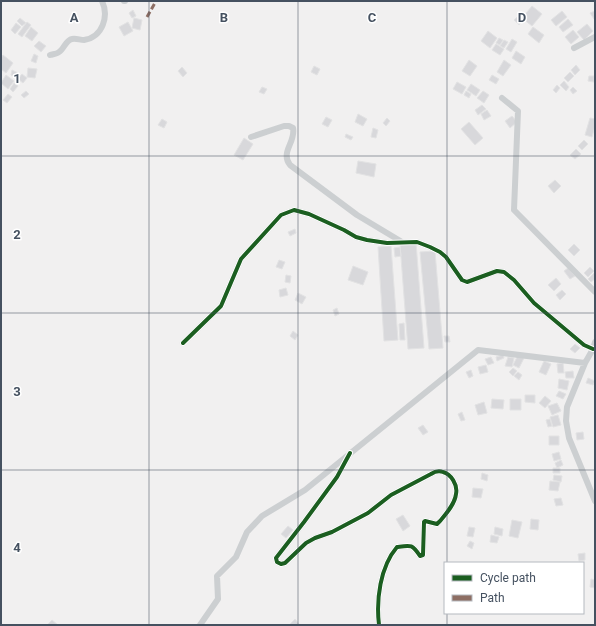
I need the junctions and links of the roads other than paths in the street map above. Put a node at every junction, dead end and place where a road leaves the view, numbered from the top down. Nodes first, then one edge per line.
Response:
1 (102, 1) edge
2 (595, 37) edge
3 (574, 48) dead end
4 (50, 55) dead end
5 (502, 98) dead end
6 (251, 137) dead end
7 (402, 242) junction
8 (595, 292) edge
9 (183, 343) dead end
10 (594, 346) edge
11 (586, 363) junction
12 (350, 453) junction
13 (595, 501) edge
14 (200, 625) edge
15 (379, 625) edge

1 - 4 street
2 - 3 street
5 - 8 street
6 - 7 street
7 - 9 street
7 - 10 street
10 - 11 street
11 - 12 street
11 - 13 street
12 - 14 street
12 - 15 street

